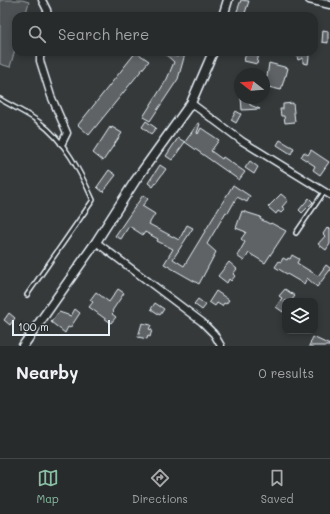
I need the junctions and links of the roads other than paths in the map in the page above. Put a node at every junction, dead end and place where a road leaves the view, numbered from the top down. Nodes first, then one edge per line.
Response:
1 (42, 0) edge
2 (228, 0) edge
3 (309, 0) edge
4 (330, 5) edge
5 (47, 12) edge
6 (224, 12) edge
7 (40, 56) edge
8 (210, 56) edge
9 (0, 99) edge
10 (191, 103) junction
11 (62, 143) junction
12 (327, 193) edge
13 (296, 233) dead end
14 (96, 242) junction
15 (27, 295) dead end
16 (22, 346) edge
17 (221, 346) edge

1 - 5 street
2 - 6 street
3 - 4 street
7 - 11 street
8 - 10 street
9 - 11 lane
10 - 12 street
10 - 14 street
11 - 15 lane
12 - 13 lane
14 - 16 street
14 - 17 street

